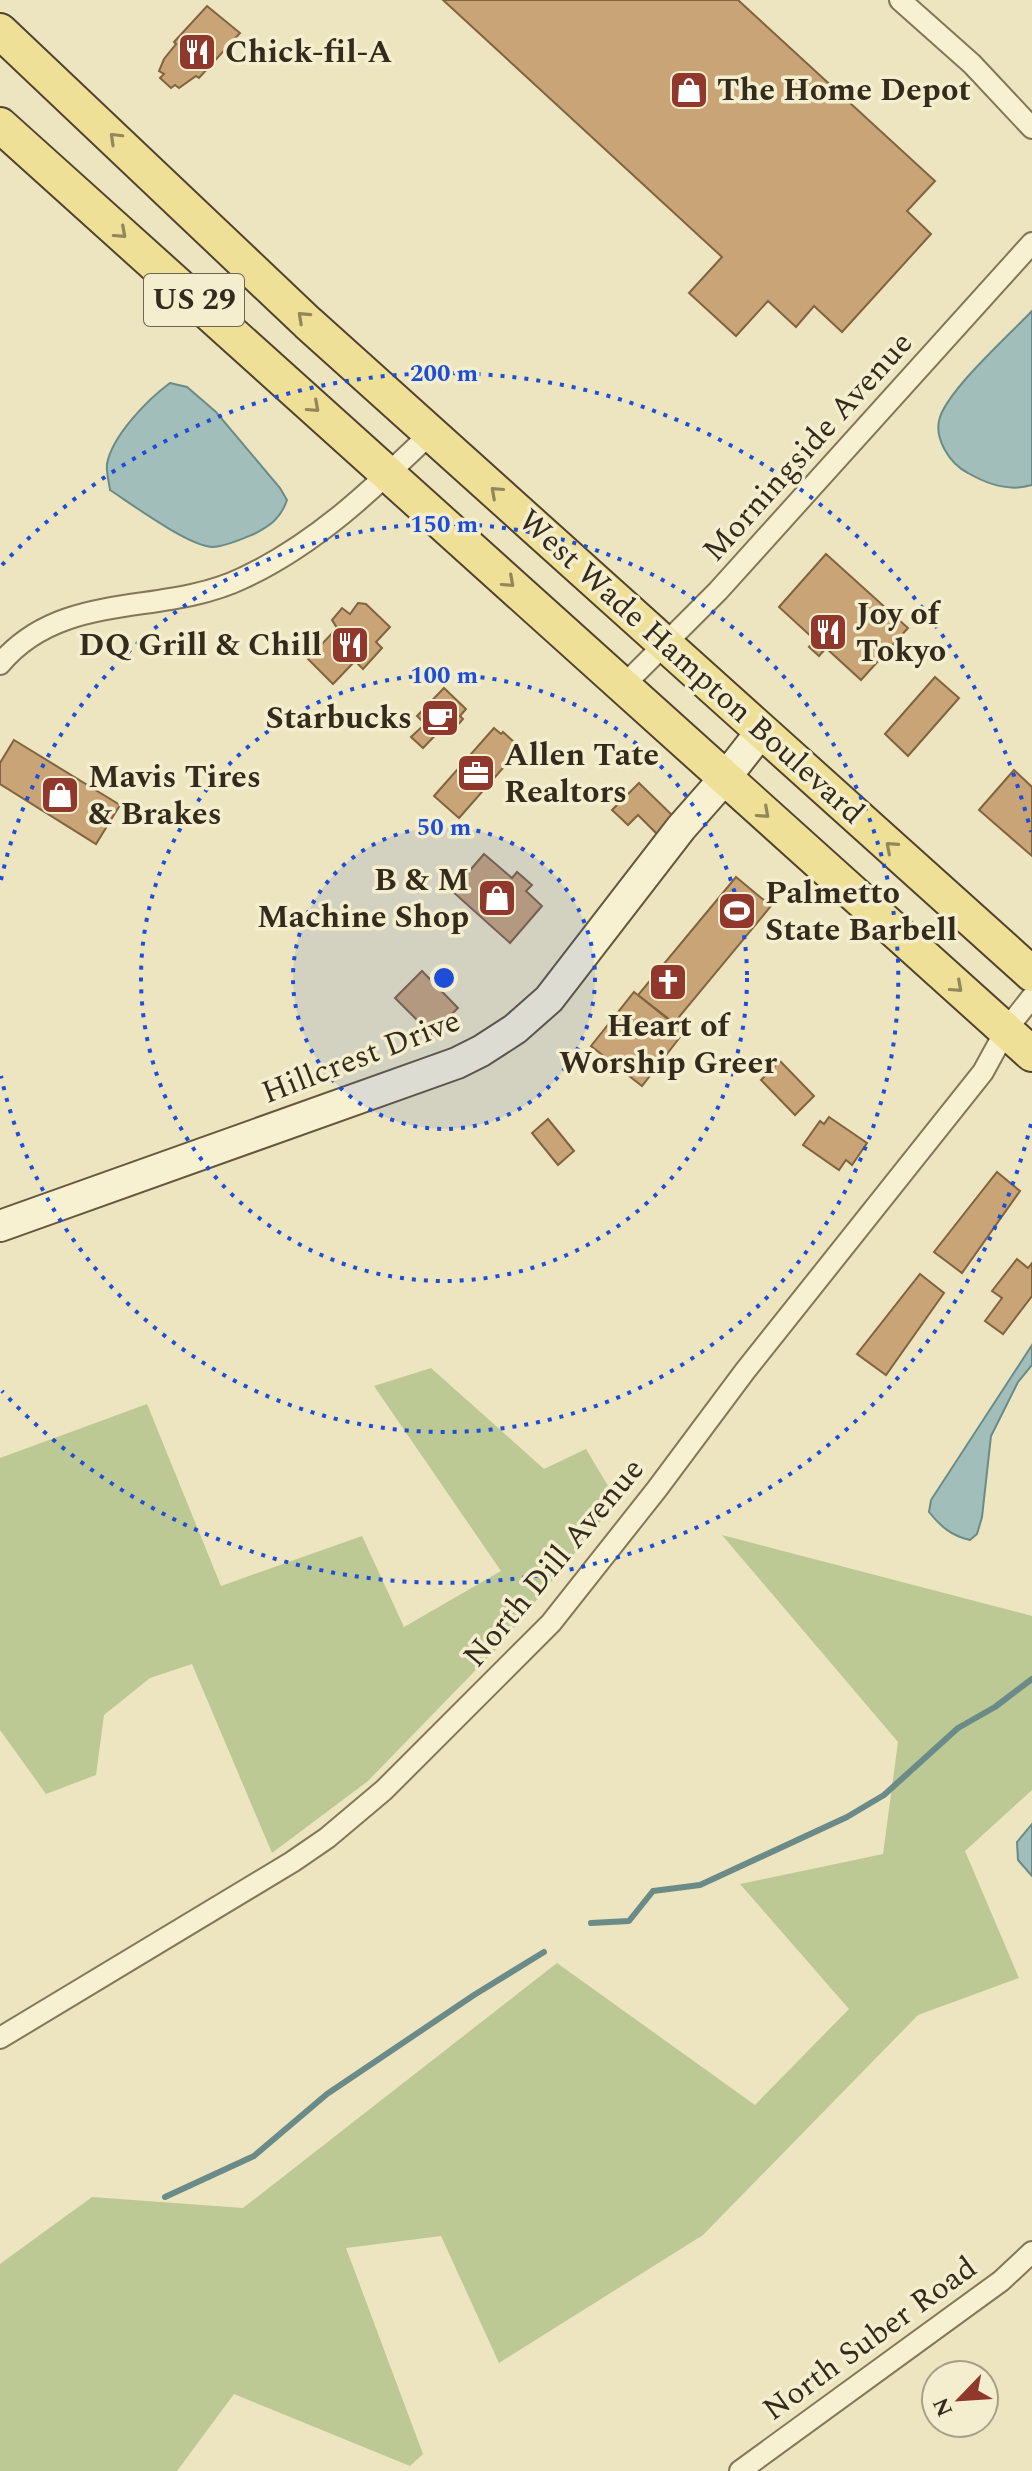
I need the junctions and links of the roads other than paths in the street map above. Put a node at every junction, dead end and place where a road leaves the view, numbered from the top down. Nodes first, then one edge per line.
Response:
1 (900, 0) edge
2 (0, 31) edge
3 (0, 125) edge
4 (1032, 128) edge
5 (1032, 243) edge
6 (431, 433) junction
7 (389, 474) junction
8 (665, 644) junction
9 (0, 664) edge
10 (623, 686) junction
11 (761, 732) junction
12 (725, 778) junction
13 (1032, 974) edge
14 (1032, 997) edge
15 (1006, 1030) junction
16 (1032, 1054) edge
17 (0, 1226) edge
18 (0, 2038) edge
19 (1032, 2252) edge
20 (740, 2471) edge

1 - 4 street
6 -> 2 main road, West Wade Hampton Boulevard / US 29
3 -> 7 main road, West Wade Hampton Boulevard / US 29
5 - 8 street, Morningside Avenue
6 - 7 street
8 -> 6 main road, West Wade Hampton Boulevard / US 29
7 - 9 street
7 -> 10 main road, West Wade Hampton Boulevard / US 29
8 - 10 street, Morningside Avenue
8 - 11 main road, West Wade Hampton Boulevard / US 29
10 - 12 main road, West Wade Hampton Boulevard / US 29
11 - 12 street, Hillcrest Drive
13 -> 11 main road, West Wade Hampton Boulevard / US 29
12 -> 15 main road, West Wade Hampton Boulevard / US 29
12 - 17 street, Hillcrest Drive
14 - 15 street, North Dill Avenue
15 - 16 main road, West Wade Hampton Boulevard / US 29
15 - 18 street, North Dill Avenue
19 - 20 street, North Suber Road

